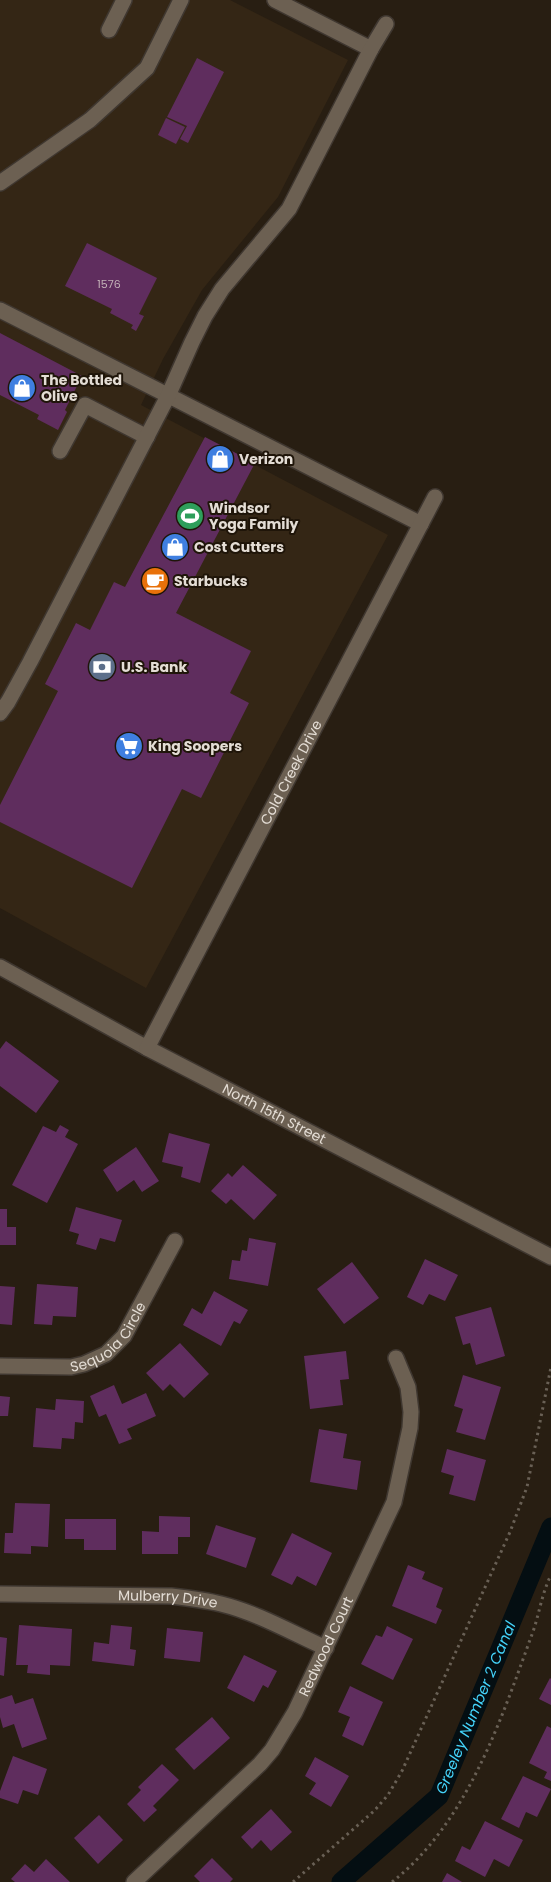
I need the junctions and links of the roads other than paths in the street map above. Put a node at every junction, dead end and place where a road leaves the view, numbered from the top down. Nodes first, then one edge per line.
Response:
1 (124, 0) edge
2 (181, 0) edge
3 (275, 0) edge
4 (386, 24) dead end
5 (109, 30) dead end
6 (371, 50) junction
7 (0, 183) edge
8 (0, 310) edge
9 (168, 396) junction
10 (147, 437) junction
11 (60, 451) dead end
12 (435, 497) dead end
13 (421, 524) junction
14 (0, 713) edge
15 (0, 967) edge
16 (147, 1048) junction
17 (175, 1241) dead end
18 (551, 1257) edge
19 (396, 1358) dead end
20 (0, 1366) edge
21 (0, 1594) edge
22 (326, 1648) junction
23 (134, 1882) edge

1 - 5 street
2 - 7 street
3 - 6 street
4 - 6 street
6 - 9 street
8 - 9 street
9 - 10 street
9 - 13 street
10 - 11 street
10 - 14 street
12 - 13 street, Cold Creek Drive
13 - 16 street, Cold Creek Drive
15 - 16 street, North 15th Street
16 - 18 street, North 15th Street
17 - 20 street, Sequoia Circle
19 - 22 street, Redwood Court
21 - 22 street, Mulberry Drive
22 - 23 street, Redwood Court

